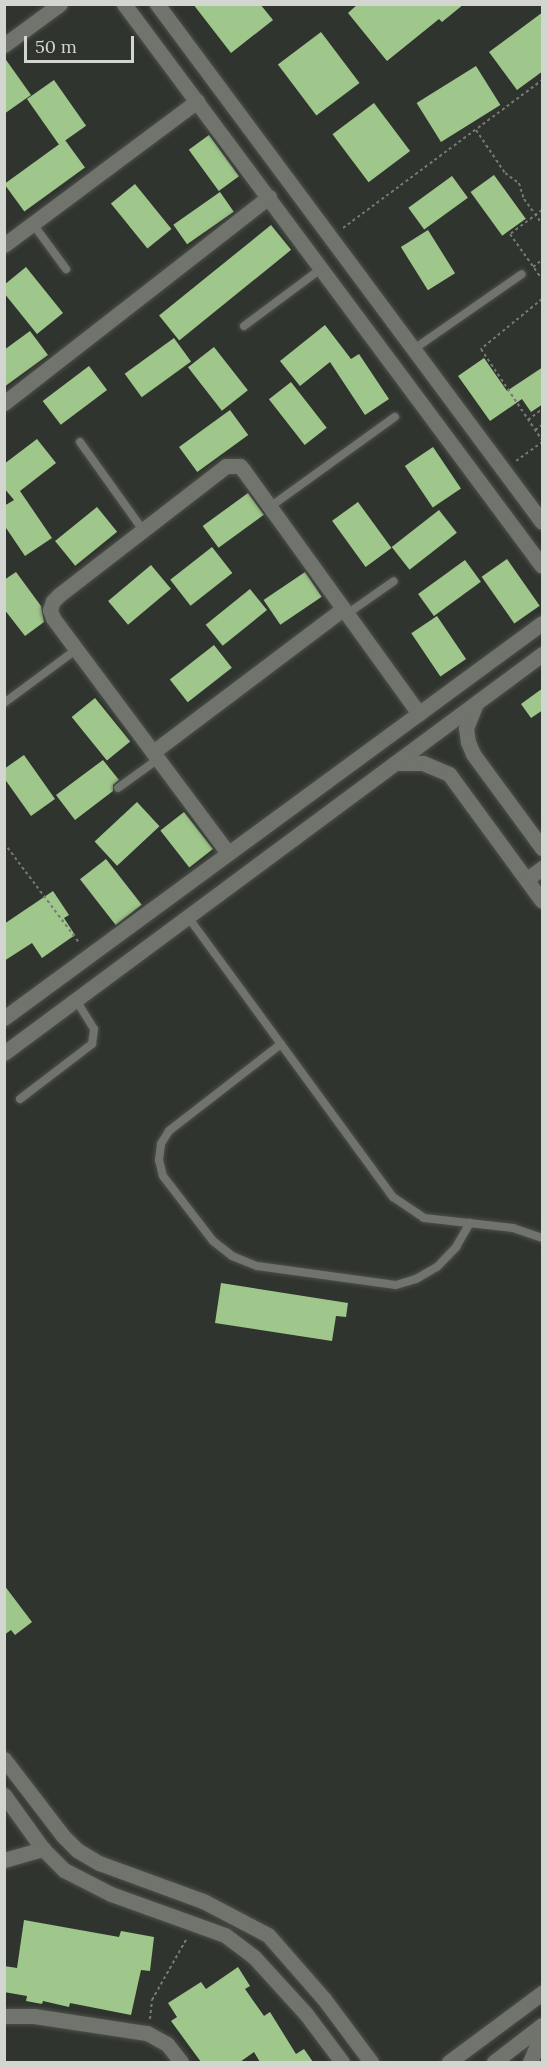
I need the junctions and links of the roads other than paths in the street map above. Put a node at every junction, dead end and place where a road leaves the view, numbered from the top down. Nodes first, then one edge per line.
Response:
1 (60, 4) edge
2 (124, 4) edge
3 (157, 4) edge
4 (4, 45) edge
5 (197, 101) junction
6 (269, 196) junction
7 (33, 224) junction
8 (4, 245) edge
9 (343, 252) junction
10 (322, 268) junction
11 (66, 269) dead end
12 (522, 274) dead end
13 (244, 326) dead end
14 (414, 349) junction
15 (4, 403) edge
16 (395, 417) dead end
17 (80, 442) dead end
18 (270, 507) junction
19 (543, 522) edge
20 (143, 530) junction
21 (543, 566) edge
22 (394, 581) dead end
23 (345, 611) junction
24 (543, 622) edge
25 (77, 650) junction
26 (543, 654) edge
27 (4, 703) edge
28 (477, 703) junction
29 (419, 714) junction
30 (156, 755) junction
31 (395, 763) junction
32 (118, 788) dead end
33 (543, 848) edge
34 (228, 853) junction
35 (543, 868) edge
36 (527, 879) junction
37 (543, 901) edge
38 (188, 917) junction
39 (76, 1000) junction
40 (4, 1018) edge
41 (281, 1044) junction
42 (4, 1053) edge
43 (20, 1099) dead end
44 (470, 1223) junction
45 (543, 1238) edge
46 (4, 1759) edge
47 (6, 1801) edge
48 (43, 1849) junction
49 (4, 1860) edge
50 (543, 1993) edge
51 (324, 1999) junction
52 (306, 2014) junction
53 (4, 2016) edge
54 (543, 2025) edge
55 (543, 2034) edge
56 (181, 2062) edge
57 (342, 2062) edge
58 (370, 2062) edge
59 (449, 2062) edge
60 (494, 2062) edge
61 (530, 2062) edge

1 - 4 street
2 - 5 street
3 - 9 street
5 - 6 street
5 - 7 street
6 - 10 street
6 - 15 street
7 - 8 street
7 - 11 lane
9 - 10 street
9 - 14 street
10 - 13 lane
10 - 21 street
12 - 14 lane
14 - 19 street
16 - 18 lane
17 - 20 lane
18 - 20 street
18 - 23 street
20 - 25 street
22 - 23 lane
23 - 29 street
23 - 30 street
24 - 29 street
25 - 27 lane
25 - 30 street
26 - 28 street
28 - 31 street
28 - 33 street
29 - 34 street
30 - 32 lane
30 - 34 street
31 - 36 street
31 - 38 street
34 - 40 street
35 - 36 street
36 - 37 street
38 - 39 street
38 - 41 lane
39 - 42 street
39 - 43 lane
41 - 44 lane
41 - 44 lane
44 - 45 lane
46 - 51 street
47 - 48 street
48 - 49 street
48 - 52 street
50 - 59 street
51 - 52 street
51 - 58 street
52 - 57 street
53 - 56 street
54 - 60 street
55 - 61 street

